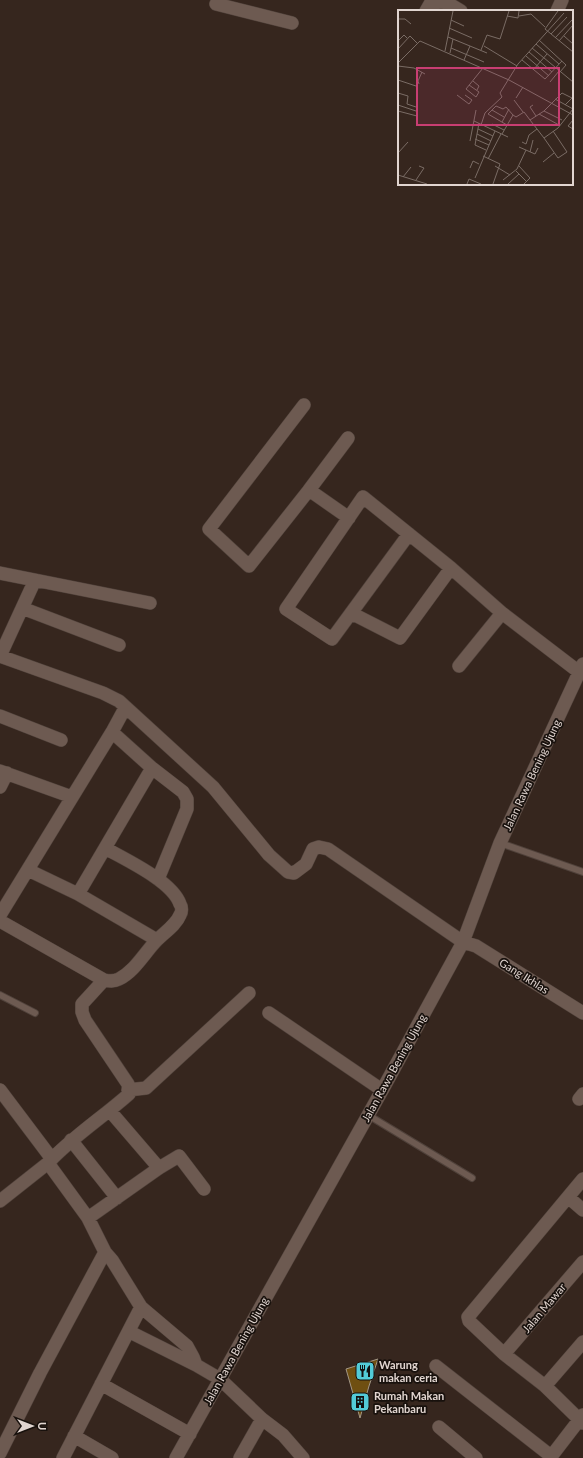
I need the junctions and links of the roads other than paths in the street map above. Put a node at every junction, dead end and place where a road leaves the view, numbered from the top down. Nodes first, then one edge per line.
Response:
1 (562, 0) edge
2 (216, 4) dead end
3 (236, 4) edge
4 (427, 10) edge
5 (459, 10) edge
6 (557, 10) edge
7 (292, 23) dead end
8 (304, 405) dead end
9 (348, 438) dead end
10 (309, 490) junction
11 (349, 518) junction
12 (409, 534) junction
13 (451, 568) junction
14 (0, 573) edge
15 (35, 580) junction
16 (150, 604) dead end
17 (22, 608) junction
18 (351, 613) junction
19 (502, 613) junction
20 (6, 630) edge
21 (119, 645) dead end
22 (0, 656) edge
23 (459, 666) dead end
24 (581, 668) edge
25 (125, 708) junction
26 (0, 716) edge
27 (112, 732) junction
28 (61, 740) dead end
29 (152, 768) junction
30 (3, 772) edge
31 (0, 787) edge
32 (72, 797) junction
33 (500, 843) junction
34 (105, 848) junction
35 (28, 870) junction
36 (583, 872) edge
37 (158, 879) junction
38 (78, 894) junction
39 (0, 915) edge
40 (0, 921) edge
41 (157, 940) junction
42 (463, 942) junction
43 (104, 980) junction
44 (249, 993) dead end
45 (0, 995) edge
46 (35, 1013) dead end
47 (268, 1013) dead end
48 (583, 1013) edge
49 (0, 1090) edge
50 (128, 1090) junction
51 (382, 1090) junction
52 (110, 1111) junction
53 (368, 1115) junction
54 (71, 1140) junction
55 (50, 1161) junction
56 (159, 1168) junction
57 (472, 1178) dead end
58 (583, 1179) edge
59 (204, 1189) dead end
60 (568, 1197) junction
61 (117, 1198) junction
62 (0, 1201) edge
63 (583, 1210) edge
64 (88, 1218) junction
65 (105, 1252) junction
66 (583, 1262) edge
67 (141, 1307) junction
68 (130, 1332) junction
69 (583, 1342) edge
70 (504, 1354) junction
71 (196, 1365) junction
72 (436, 1366) dead end
73 (220, 1379) junction
74 (101, 1384) junction
75 (545, 1386) junction
76 (262, 1419) junction
77 (582, 1419) edge
78 (439, 1427) dead end
79 (190, 1434) junction
80 (74, 1436) junction
81 (0, 1453) edge
82 (551, 1457) edge
83 (63, 1458) edge
84 (112, 1458) edge
85 (176, 1458) edge
86 (240, 1458) edge
87 (303, 1458) edge
88 (476, 1458) edge

1 - 6 street
2 - 3 street
3 - 7 street
4 - 5 street
8 - 10 street
9 - 10 street
10 - 11 street
11 - 12 street
11 - 18 street
12 - 13 street
12 - 18 street
13 - 18 street
13 - 19 street
14 - 15 street
15 - 16 street
15 - 17 street
17 - 20 street
17 - 21 street
19 - 23 street
19 - 24 street
20 - 22 street
22 - 25 street
24 - 33 street, Jalan Rawa Bening Ujung
25 - 27 street
25 - 42 street, Gang Ikhlas
26 - 28 street
27 - 29 street
27 - 32 street
29 - 34 street
29 - 37 street
30 - 31 street
30 - 32 street
32 - 35 street
33 - 36 lane
33 - 42 street, Jalan Rawa Bening Ujung
34 - 37 street
34 - 38 street
35 - 38 street
35 - 39 street
37 - 41 street
38 - 41 street
40 - 43 street
41 - 43 street
42 - 48 street, Gang Ikhlas
42 - 51 street, Jalan Rawa Bening Ujung
43 - 50 street
44 - 50 street
45 - 46 lane
47 - 51 street
49 - 55 street
50 - 52 street
51 - 53 street, Jalan Rawa Bening Ujung
52 - 54 street
52 - 56 street
53 - 57 lane
53 - 73 street, Jalan Rawa Bening Ujung
54 - 55 street
54 - 61 street
55 - 62 street
55 - 64 street
56 - 59 street
56 - 61 street
58 - 60 street
60 - 63 street
60 - 70 street
61 - 64 street
64 - 65 street
65 - 67 street
65 - 81 street
66 - 70 street, Jalan Mawar
67 - 68 street
67 - 71 street
68 - 71 street
68 - 74 street
69 - 75 street
70 - 75 street
71 - 73 street
72 - 82 street
73 - 76 street
73 - 79 street, Jalan Rawa Bening Ujung
74 - 79 street
74 - 80 street
75 - 77 street
76 - 86 street
76 - 87 street
77 - 82 street
78 - 88 street
79 - 85 street, Jalan Rawa Bening Ujung
80 - 83 street
80 - 84 street

